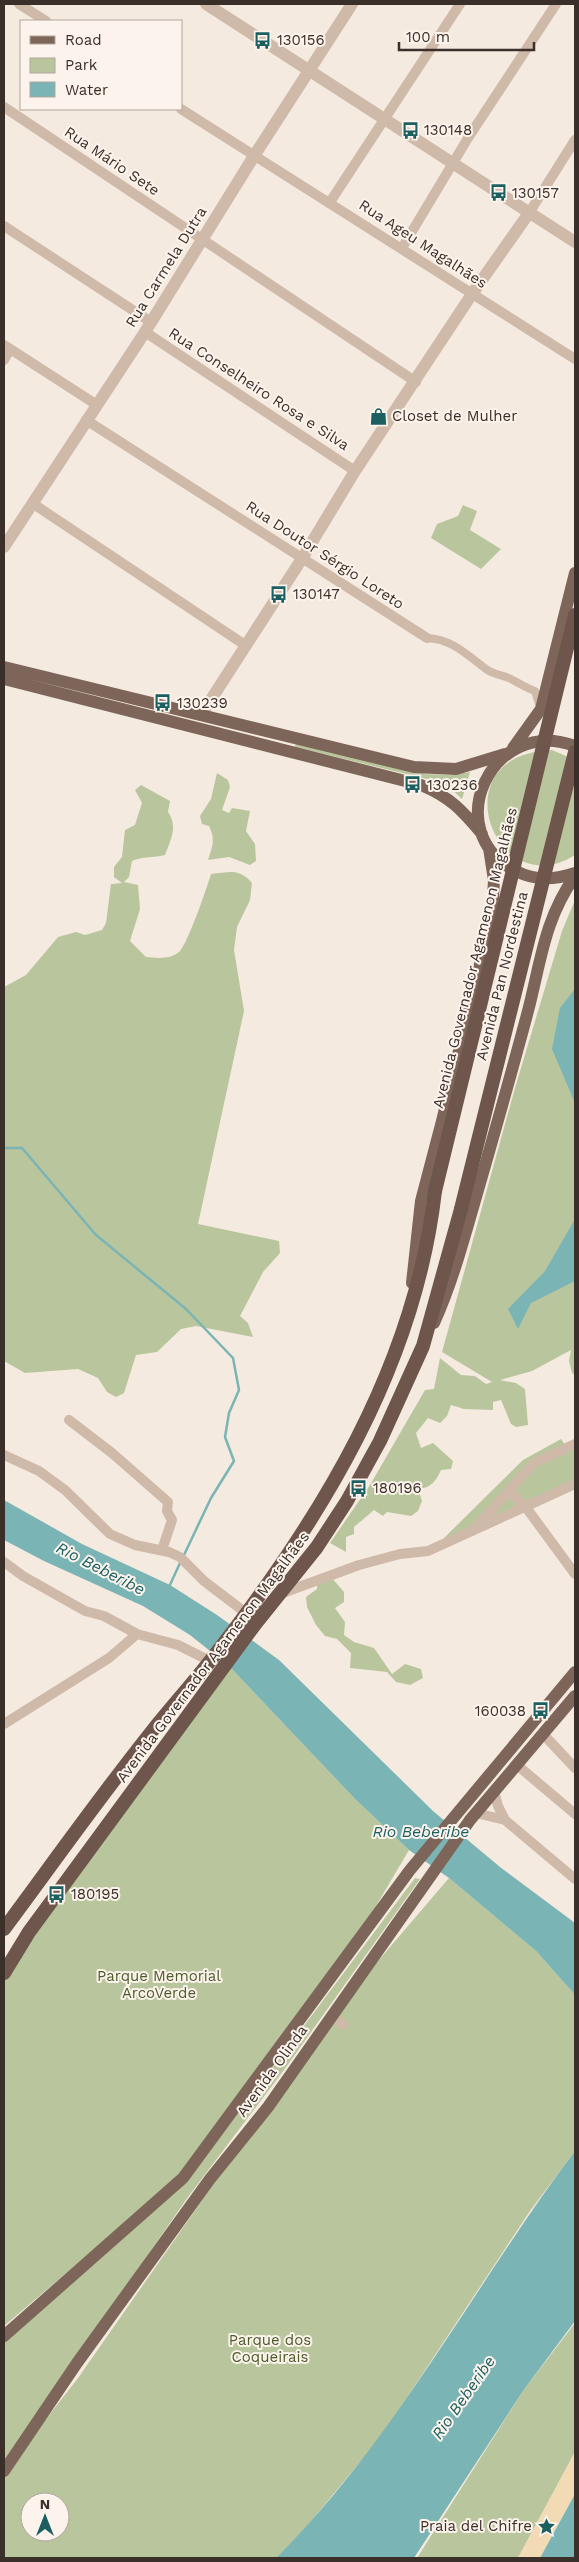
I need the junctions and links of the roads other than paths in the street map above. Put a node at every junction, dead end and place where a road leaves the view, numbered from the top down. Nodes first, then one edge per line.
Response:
1 (19, 4) edge
2 (206, 4) edge
3 (352, 4) edge
4 (460, 4) edge
5 (556, 4) edge
6 (44, 20) edge
7 (309, 72) junction
8 (4, 107) edge
9 (182, 110) edge
10 (383, 119) junction
11 (575, 140) edge
12 (254, 156) junction
13 (454, 165) junction
14 (330, 202) junction
15 (530, 213) junction
16 (4, 226) edge
17 (202, 239) junction
18 (575, 242) edge
19 (402, 248) junction
20 (472, 294) junction
21 (148, 327) junction
22 (7, 347) edge
23 (575, 359) edge
24 (4, 360) edge
25 (416, 382) junction
26 (97, 404) junction
27 (86, 420) junction
28 (355, 471) junction
29 (32, 503) junction
30 (4, 546) edge
31 (303, 557) junction
32 (575, 574) edge
33 (575, 615) edge
34 (427, 638) joint
35 (245, 645) junction
36 (4, 667) edge
37 (4, 679) edge
38 (541, 709) junction
39 (201, 715) junction
40 (575, 746) edge
41 (508, 752) junction
42 (575, 752) edge
43 (482, 834) junction
44 (489, 848) junction
45 (575, 875) edge
46 (461, 1209) joint
47 (410, 1310) junction
48 (423, 1346) junction
49 (69, 1420) dead end
50 (575, 1444) edge
51 (4, 1455) edge
52 (575, 1484) edge
53 (508, 1491) junction
54 (525, 1506) junction
55 (472, 1532) junction
56 (162, 1550) junction
57 (4, 1562) edge
58 (575, 1574) edge
59 (280, 1594) junction
60 (245, 1614) junction
61 (137, 1634) junction
62 (212, 1659) junction
63 (575, 1672) edge
64 (575, 1696) edge
65 (4, 1724) edge
66 (542, 1734) junction
67 (517, 1765) junction
68 (575, 1768) edge
69 (494, 1790) junction
70 (575, 1814) edge
71 (473, 1816) junction
72 (505, 1820) junction
73 (575, 1879) edge
74 (4, 1929) edge
75 (4, 1973) edge
76 (331, 2016) junction
77 (344, 2025) dead end
78 (4, 2336) edge
79 (4, 2471) edge

1 - 6 street
2 - 7 street
3 - 7 street, Rua Carmela Dutra
4 - 10 street
5 - 13 street
7 - 10 street
7 - 12 street, Rua Carmela Dutra
8 - 17 street, Rua Mário Sete
9 - 12 street, Rua Ageu Magalhães
10 - 13 street
10 - 14 street
11 - 15 street
12 - 14 street, Rua Ageu Magalhães
12 - 17 street, Rua Carmela Dutra
13 - 15 street
13 - 19 street
14 - 19 street, Rua Ageu Magalhães
15 - 18 street
15 - 20 street
16 - 21 street, Rua Conselheiro Rosa e Silva
17 - 21 street, Rua Carmela Dutra
17 - 25 street, Rua Mário Sete
19 - 20 street, Rua Ageu Magalhães
20 - 23 street, Rua Ageu Magalhães
20 - 25 street
21 - 26 street, Rua Carmela Dutra
21 - 28 street, Rua Conselheiro Rosa e Silva
22 - 24 street
22 - 26 street
25 - 28 street
26 - 27 street, Rua Carmela Dutra
27 - 29 street, Rua Carmela Dutra
27 - 31 street, Rua Doutor Sérgio Loreto
28 - 31 street
29 - 30 street, Rua Carmela Dutra
29 - 35 street
31 - 34 street, Rua Doutor Sérgio Loreto
31 - 35 street
32 - 38 main road
33 - 47 highway, Avenida Governador Agamenon Magalhães, bridge
34 - 38 street, Rua Doutor Sérgio Loreto
35 - 39 street
36 - 39 main road
37 - 43 main road
38 - 41 main road
39 - 41 main road
40 - 41 main road
41 - 43 main road
42 - 46 highway, Avenida Pan Nordestina, bridge
43 - 44 main road
44 - 45 main road
44 - 47 main road, Avenida Governador Agamenon Magalhães
45 - 48 main road, Avenida Governador Agamenon Magalhães
46 - 48 highway, Avenida Governador Agamenon Magalhães
47 - 60 highway, Avenida Governador Agamenon Magalhães
48 - 59 highway, Avenida Governador Agamenon Magalhães
49 - 56 street
50 - 53 street
51 - 56 street
52 - 54 street
53 - 54 street
53 - 55 street
54 - 55 street
54 - 58 street
55 - 59 street
56 - 60 street
57 - 61 street
59 - 75 highway, Avenida Governador Agamenon Magalhães
60 - 62 highway, Avenida Governador Agamenon Magalhães
61 - 62 street
61 - 65 street
62 - 74 highway, Avenida Governador Agamenon Magalhães
63 - 78 main road, Avenida Olinda
64 - 66 main road, Avenida Olinda
66 - 67 main road, Avenida Olinda
66 - 68 street
67 - 69 main road, Avenida Olinda
67 - 70 street
69 - 71 main road, Avenida Olinda
69 - 72 street
71 - 72 street
71 - 76 main road, Avenida Olinda
72 - 73 street
76 - 77 street
76 - 79 main road, Avenida Olinda

